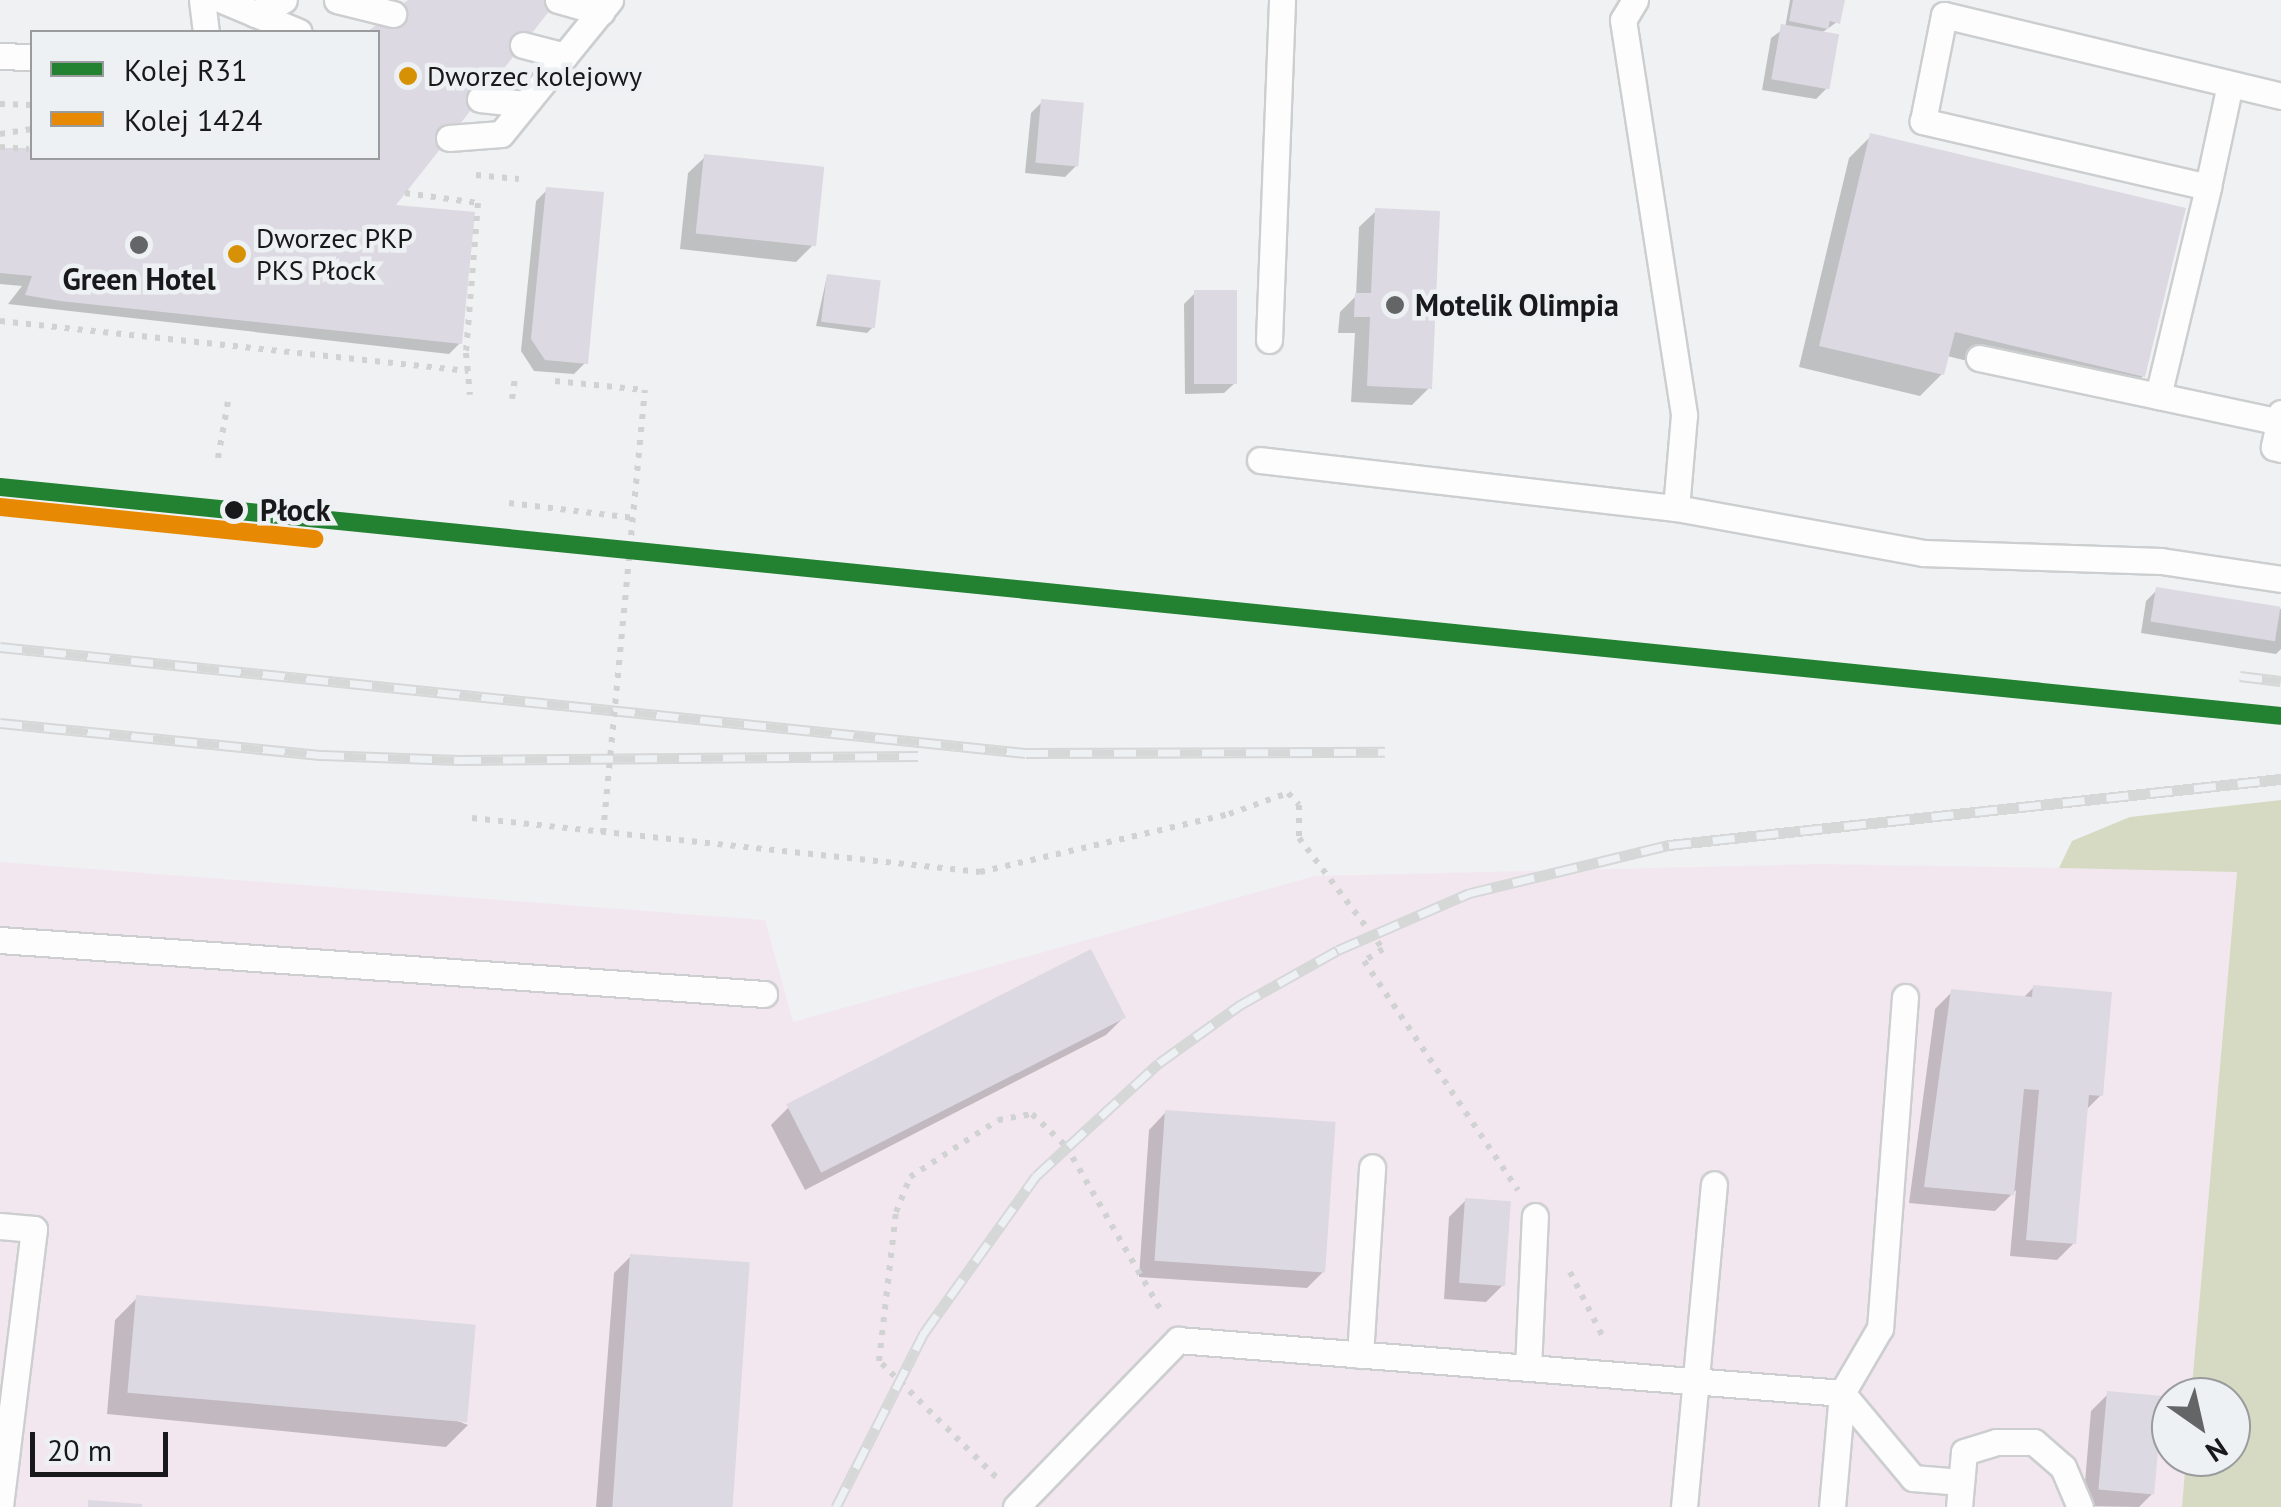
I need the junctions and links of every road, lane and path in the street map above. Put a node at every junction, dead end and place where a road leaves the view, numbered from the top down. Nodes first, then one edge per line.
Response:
1 (202, 0) edge
2 (222, 0) edge
3 (284, 0) edge
4 (337, 0) edge
5 (558, 0) edge
6 (1282, 0) edge
7 (1634, 0) edge
8 (606, 6) edge
9 (254, 14) junction
10 (393, 14) dead end
11 (206, 30) edge
12 (294, 30) edge
13 (523, 45) dead end
14 (0, 56) edge
15 (565, 56) junction
16 (30, 57) edge
17 (2230, 84) junction
18 (2281, 96) edge
19 (480, 99) dead end
20 (0, 104) edge
21 (525, 104) junction
22 (30, 105) edge
23 (30, 129) edge
24 (0, 134) edge
25 (449, 138) dead end
26 (0, 146) edge
27 (30, 149) dead end
28 (2208, 187) junction
29 (405, 193) dead end
30 (0, 321) edge
31 (1269, 340) dead end
32 (1980, 358) dead end
33 (468, 371) junction
34 (514, 377) dead end
35 (555, 381) dead end
36 (470, 395) dead end
37 (2158, 396) junction
38 (512, 398) dead end
39 (228, 401) dead end
40 (2280, 417) edge
41 (2281, 449) edge
42 (218, 458) dead end
43 (1260, 460) dead end
44 (509, 504) dead end
45 (1676, 508) junction
46 (634, 518) junction
47 (2281, 579) edge
48 (472, 818) dead end
49 (602, 833) junction
50 (0, 940) edge
51 (764, 994) dead end
52 (1904, 997) dead end
53 (1372, 1167) dead end
54 (1714, 1184) dead end
55 (1536, 1216) junction
56 (0, 1226) edge
57 (1178, 1340) junction
58 (1360, 1355) junction
59 (1528, 1368) junction
60 (1623, 1376) junction
61 (1696, 1382) junction
62 (1842, 1393) junction
63 (1960, 1495) edge
64 (1019, 1504) edge
65 (0, 1505) edge
66 (1684, 1507) edge
67 (1832, 1507) edge
68 (2080, 1507) edge

1 - 11 lane
2 - 9 lane
3 - 9 lane
4 - 10 lane
5 - 8 lane
6 - 31 lane
7 - 45 lane
8 - 15 lane
9 - 12 lane
13 - 15 lane
14 - 16 lane
15 - 21 lane
17 - 18 lane
17 - 28 lane
17 - 28 lane
19 - 21 lane
20 - 22 path
21 - 25 lane
23 - 24 path
26 - 27 path
28 - 37 lane
29 - 33 path
30 - 33 path
32 - 37 lane
33 - 36 path
34 - 38 path
35 - 46 path, bridge
37 - 40 lane
39 - 42 path
40 - 41 lane
43 - 45 lane
44 - 46 path
45 - 47 lane
46 - 49 path, bridge
48 - 49 path
49 - 55 path
50 - 51 lane
52 - 62 lane
53 - 58 lane
54 - 61 lane
55 - 59 lane
55 - 60 path
56 - 65 lane
57 - 58 lane
57 - 64 lane
57 - 64 path
58 - 59 lane
59 - 60 lane
60 - 61 lane
61 - 62 lane
61 - 66 lane
62 - 63 lane
62 - 67 lane
63 - 68 lane

